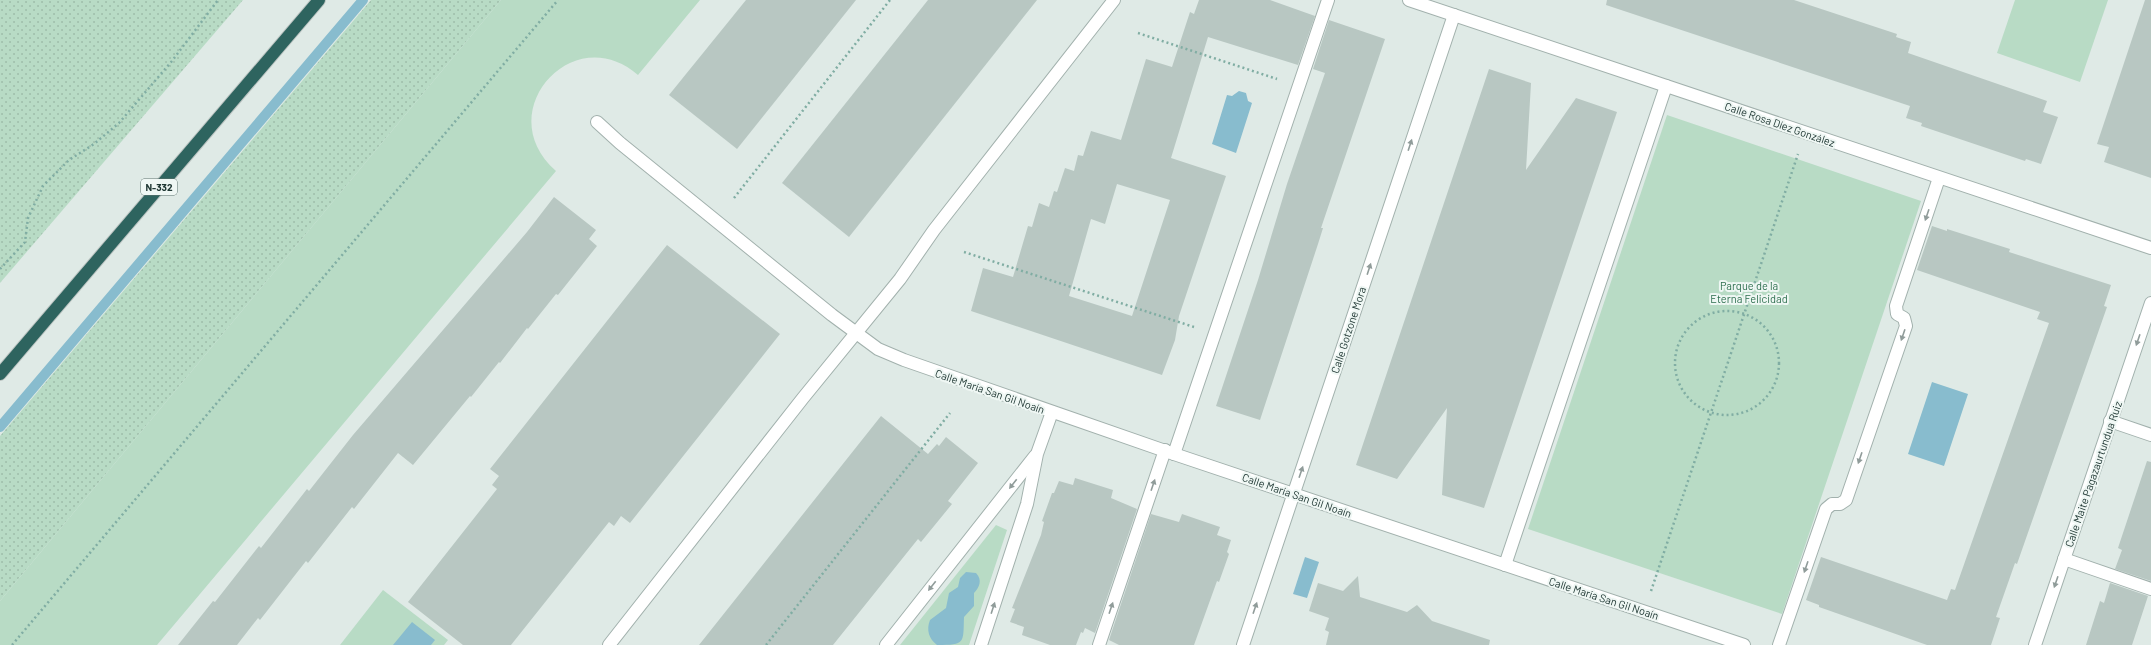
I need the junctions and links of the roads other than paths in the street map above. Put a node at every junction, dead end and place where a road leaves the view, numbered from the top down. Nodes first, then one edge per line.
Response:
1 (318, 0) edge
2 (1114, 0) edge
3 (1328, 0) edge
4 (1409, 0) edge
5 (1454, 15) junction
6 (1666, 86) junction
7 (597, 122) dead end
8 (1940, 178) junction
9 (2151, 248) edge
10 (2151, 303) edge
11 (855, 333) junction
12 (0, 374) edge
13 (1052, 412) junction
14 (2110, 421) junction
15 (2151, 435) edge
16 (1169, 452) junction
17 (1037, 454) junction
18 (1293, 494) junction
19 (2064, 559) junction
20 (1505, 565) junction
21 (2151, 589) edge
22 (609, 645) edge
23 (886, 645) edge
24 (981, 645) edge
25 (1099, 645) edge
26 (1242, 645) edge
27 (1744, 645) edge
28 (1779, 645) edge
29 (2035, 645) edge

1 - 12 highway, N-332
2 - 11 street
3 - 16 street
4 - 5 street, Calle Rosa Díez González
5 - 6 street, Calle Rosa Díez González
18 -> 5 street, Calle Gotzone Mora
6 - 8 street, Calle Rosa Díez González
6 - 20 street
7 - 11 street, Calle María San Gil Noaín
8 - 9 street, Calle Rosa Díez González
8 -> 28 street
10 -> 14 street, Calle Maite Pagazaurtundua Ruiz
11 - 13 street, Calle María San Gil Noaín
11 - 22 street
13 - 16 street, Calle María San Gil Noaín
13 - 17 street
14 - 15 street
14 - 19 street, Calle Maite Pagazaurtundua Ruiz
16 - 18 street, Calle María San Gil Noaín
25 -> 16 street
17 -> 23 street
24 -> 17 street
18 - 20 street, Calle María San Gil Noaín
26 -> 18 street, Calle Gotzone Mora
19 - 21 street
19 -> 29 street, Calle Maite Pagazaurtundua Ruiz
20 - 27 street, Calle María San Gil Noaín

